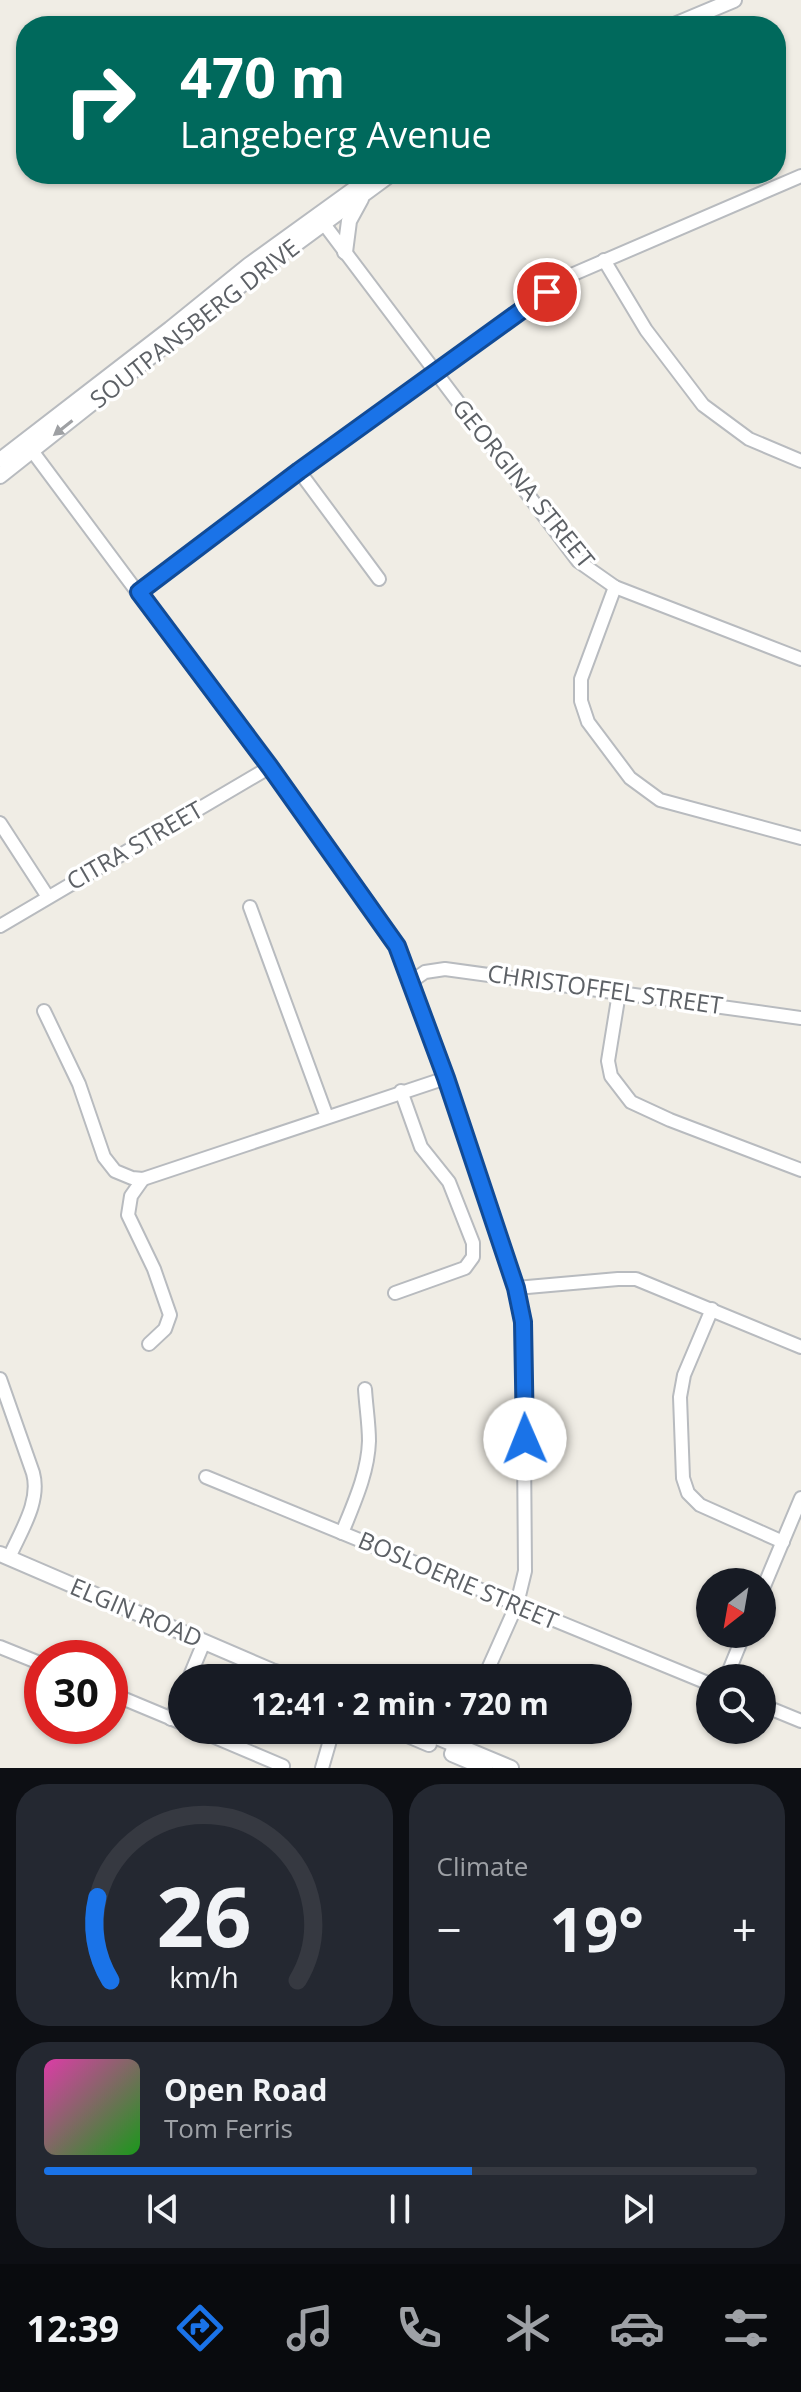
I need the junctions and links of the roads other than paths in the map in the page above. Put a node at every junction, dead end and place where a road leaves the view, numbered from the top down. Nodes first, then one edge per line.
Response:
1 (734, 0) edge
2 (696, 16) edge
3 (363, 184) edge
4 (377, 184) edge
5 (786, 184) edge
6 (366, 192) junction
7 (321, 219) junction
8 (345, 252) junction
9 (604, 260) junction
10 (434, 373) junction
11 (29, 446) junction
12 (0, 460) edge
13 (801, 461) edge
14 (299, 471) junction
15 (0, 476) edge
16 (379, 579) dead end
17 (615, 587) junction
18 (139, 592) junction
19 (801, 659) edge
20 (270, 767) junction
21 (0, 823) edge
22 (801, 838) edge
23 (48, 897) junction
24 (250, 907) dead end
25 (0, 926) edge
26 (412, 981) junction
27 (619, 993) junction
28 (44, 1011) dead end
29 (801, 1018) edge
30 (446, 1078) junction
31 (401, 1091) junction
32 (327, 1117) junction
33 (801, 1170) edge
34 (143, 1179) junction
35 (516, 1288) junction
36 (395, 1293) dead end
37 (712, 1309) junction
38 (149, 1344) dead end
39 (801, 1347) edge
40 (0, 1379) edge
41 (365, 1389) dead end
42 (206, 1477) dead end
43 (801, 1498) edge
44 (342, 1533) junction
45 (783, 1542) junction
46 (4, 1556) edge
47 (772, 1568) edge
48 (517, 1604) junction
49 (204, 1642) junction
50 (0, 1647) edge
51 (24, 1657) edge
52 (195, 1664) edge
53 (251, 1664) edge
54 (490, 1664) edge
55 (696, 1678) edge
56 (128, 1701) edge
57 (776, 1711) edge
58 (168, 1717) edge
59 (801, 1721) edge
60 (231, 1744) edge
61 (329, 1744) edge
62 (438, 1744) edge
63 (444, 1744) edge
64 (455, 1744) edge
65 (453, 1749) junction
66 (283, 1766) edge
67 (322, 1768) edge
68 (485, 1768) edge
69 (511, 1768) edge

1 - 2 street
3 - 7 street, SOUTPANSBERG DRIVE
4 - 6 street, SOUTPANSBERG DRIVE
5 - 9 street
6 - 7 street, SOUTPANSBERG DRIVE
6 - 8 street
7 - 8 street, GEORGINA STREET
7 - 11 street, SOUTPANSBERG DRIVE
8 - 10 street, GEORGINA STREET
9 - 10 street
9 - 13 street
10 - 14 street
10 - 17 street, GEORGINA STREET
11 - 12 street, SOUTPANSBERG DRIVE
11 - 15 street, SOUTPANSBERG DRIVE
11 - 18 street
14 - 16 street
14 - 18 street
17 - 19 street, GEORGINA STREET
17 - 22 street
18 - 20 street
20 - 23 street, CITRA STREET
20 - 26 street
21 - 23 street
23 - 25 street, CITRA STREET
24 - 32 street
26 - 27 street, CHRISTOFFEL STREET
26 - 30 street
27 - 29 street, CHRISTOFFEL STREET
27 - 33 street
28 - 34 street
30 - 31 street
30 - 35 street
31 - 32 street
31 - 36 street
32 - 34 street
34 - 38 street
35 - 37 street
35 - 48 street
37 - 39 street
37 - 45 street
40 - 46 street
41 - 44 street
42 - 44 street, BOSLOERIE STREET
43 - 45 street
44 - 48 street, BOSLOERIE STREET
45 - 47 street
46 - 49 street, ELGIN ROAD
48 - 54 street
48 - 55 street, BOSLOERIE STREET
49 - 52 street
49 - 53 street, ELGIN ROAD
50 - 51 street
56 - 58 street
57 - 59 street
60 - 66 street
61 - 67 street
62 - 65 street
63 - 65 street
64 - 65 street
65 - 68 street
65 - 69 street

